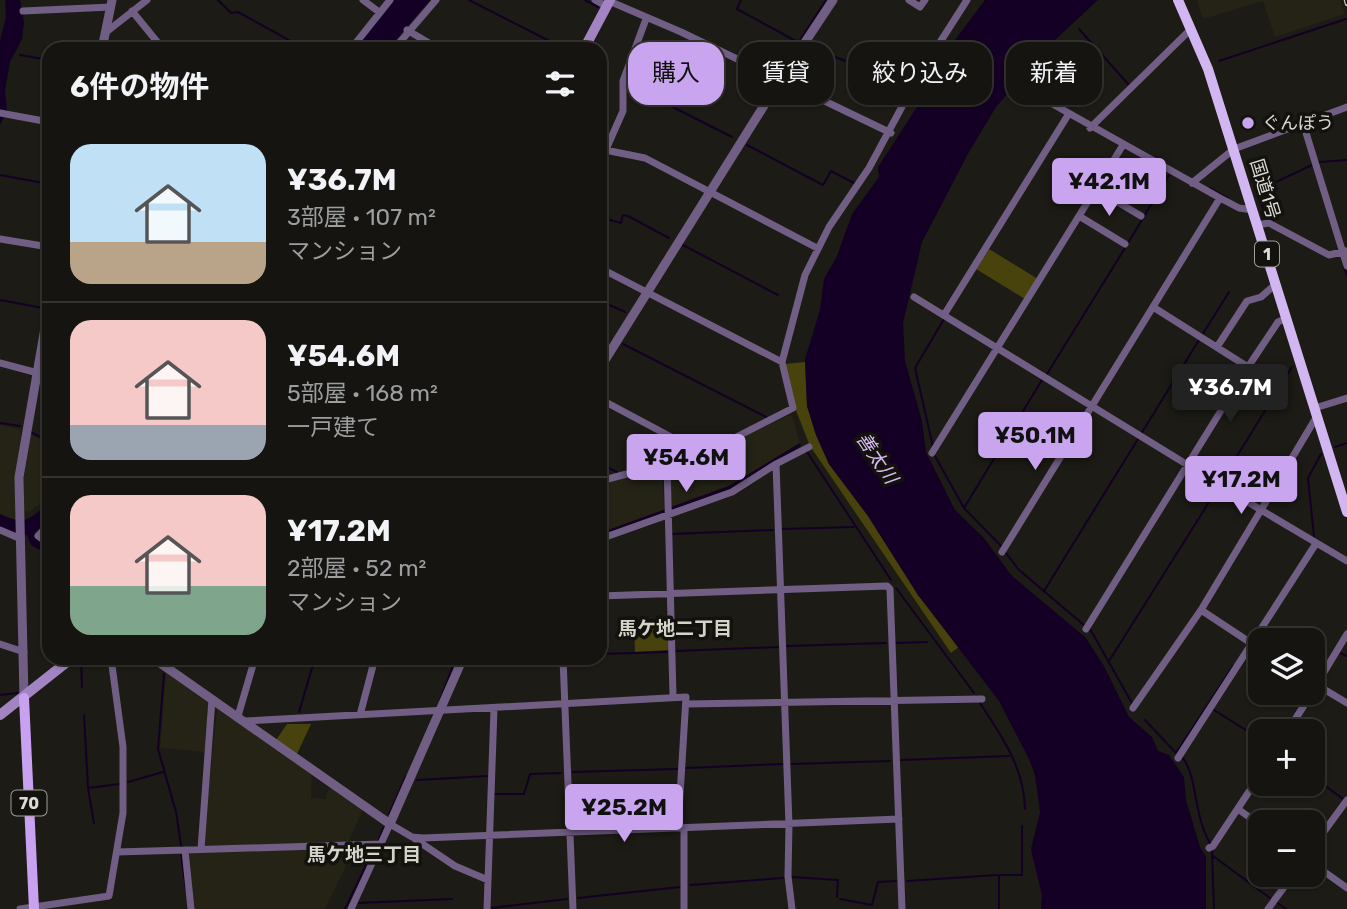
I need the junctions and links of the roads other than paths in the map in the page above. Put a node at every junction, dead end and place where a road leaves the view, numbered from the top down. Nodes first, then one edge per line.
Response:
1 (147, 0) edge
2 (363, 0) edge
3 (390, 0) edge
4 (436, 0) edge
5 (595, 0) edge
6 (834, 0) edge
7 (909, 0) edge
8 (925, 0) edge
9 (967, 0) edge
10 (1178, 0) edge
11 (608, 2) edge
12 (112, 4) edge
13 (23, 11) dead end
14 (132, 11) junction
15 (379, 12) junction
16 (646, 19) junction
17 (407, 30) junction
18 (1190, 30) junction
19 (105, 33) junction
20 (103, 42) edge
21 (157, 42) edge
22 (356, 42) edge
23 (399, 42) edge
24 (427, 42) edge
25 (588, 42) edge
26 (806, 42) edge
27 (738, 60) edge
28 (764, 105) edge
29 (832, 105) edge
30 (1051, 105) edge
31 (1347, 107) edge
32 (3, 114) edge
33 (1068, 115) junction
34 (42, 121) edge
35 (1304, 123) junction
36 (1090, 128) junction
37 (891, 133) junction
38 (607, 141) edge
39 (1123, 145) junction
40 (1234, 149) junction
41 (607, 150) edge
42 (1192, 183) junction
43 (1096, 189) junction
44 (709, 193) junction
45 (1220, 198) junction
46 (1253, 210) junction
47 (1079, 216) junction
48 (1141, 216) dead end
49 (1257, 225) junction
50 (0, 239) edge
51 (1125, 244) dead end
52 (42, 246) edge
53 (817, 248) junction
54 (1345, 251) edge
55 (1347, 266) edge
56 (607, 272) edge
57 (1276, 284) junction
58 (646, 292) junction
59 (914, 297) dead end
60 (1153, 307) junction
61 (944, 315) junction
62 (1287, 318) junction
63 (42, 344) edge
64 (1217, 347) junction
65 (998, 348) junction
66 (607, 356) edge
67 (782, 362) junction
68 (0, 363) edge
69 (1248, 367) junction
70 (37, 371) junction
71 (42, 373) edge
72 (1347, 398) edge
73 (607, 403) edge
74 (1092, 407) junction
75 (1316, 412) junction
76 (809, 447) dead end
77 (932, 453) dead end
78 (703, 454) junction
79 (667, 464) junction
80 (776, 464) junction
81 (1187, 466) junction
82 (607, 479) edge
83 (1261, 510) junction
84 (668, 512) junction
85 (1347, 512) edge
86 (0, 530) edge
87 (607, 536) edge
88 (21, 539) junction
89 (1315, 545) junction
90 (1002, 552) dead end
91 (1347, 561) edge
92 (897, 581) dead end
93 (888, 587) junction
94 (780, 589) junction
95 (670, 593) junction
96 (607, 596) edge
97 (1201, 610) junction
98 (1262, 628) edge
99 (1086, 629) dead end
100 (1347, 634) edge
101 (1248, 640) edge
102 (0, 643) edge
103 (1248, 649) edge
104 (24, 652) junction
105 (64, 665) edge
106 (112, 665) edge
107 (163, 665) edge
108 (254, 665) edge
109 (373, 665) edge
110 (460, 665) edge
111 (563, 665) edge
112 (1325, 669) edge
113 (1325, 693) edge
114 (673, 696) junction
115 (24, 698) junction
116 (212, 699) junction
117 (982, 699) dead end
118 (894, 702) junction
119 (1347, 703) edge
120 (687, 704) junction
121 (565, 705) junction
122 (784, 705) junction
123 (1133, 708) dead end
124 (494, 709) junction
125 (442, 711) junction
126 (0, 715) edge
127 (360, 715) junction
128 (241, 719) junction
129 (1178, 758) dead end
130 (1248, 794) edge
131 (1347, 800) edge
132 (1238, 809) junction
133 (1248, 816) edge
134 (899, 819) junction
135 (390, 824) junction
136 (789, 825) junction
137 (681, 828) junction
138 (1325, 830) edge
139 (570, 832) junction
140 (489, 835) junction
141 (412, 837) junction
142 (381, 844) junction
143 (1209, 848) dead end
144 (201, 849) junction
145 (184, 850) junction
146 (117, 852) junction
147 (1325, 872) edge
148 (488, 880) junction
149 (1284, 887) edge
150 (1347, 888) edge
151 (93, 900) junction
152 (34, 908) edge
153 (20, 909) edge
154 (91, 909) edge
155 (191, 909) edge
156 (351, 909) edge
157 (487, 909) edge
158 (573, 909) edge
159 (684, 909) edge
160 (792, 909) edge
161 (902, 909) edge
162 (1268, 909) edge

1 - 14 street
2 - 15 street
3 - 15 street
4 - 17 street
5 - 11 street
6 - 26 street
7 - 8 street
9 - 37 street
10 - 18 highway, 国道1号 / 1
11 - 16 street
11 - 25 main road
12 - 13 street
12 - 19 street
14 - 19 street
14 - 21 street
15 - 22 street
16 - 27 street
16 - 38 street
17 - 23 street
17 - 24 street
18 - 36 street
18 - 40 highway, 国道1号 / 1
19 - 20 street
28 - 44 street
29 - 37 street
30 - 33 street
31 - 35 street
32 - 34 street
33 - 36 street
33 - 61 street
35 - 40 street
35 - 54 street
36 - 39 street
37 - 53 street
39 - 42 street
39 - 43 street
40 - 42 street
40 - 46 highway, 国道1号 / 1
41 - 44 street
42 - 45 street
43 - 47 street
43 - 48 street
44 - 53 street
44 - 58 street
45 - 46 street
45 - 60 street
46 - 49 highway, 国道1号 / 1
47 - 51 street
47 - 65 street
49 - 54 street
49 - 57 highway, 国道1号 / 1
50 - 52 street
53 - 67 street
54 - 55 street
56 - 58 street
57 - 62 highway, 国道1号 / 1
57 - 64 street
58 - 66 street
58 - 67 street
59 - 61 street
60 - 64 street
60 - 74 street
61 - 65 street
62 - 69 street
62 - 75 highway, 国道1号 / 1
63 - 70 street
64 - 69 street
65 - 74 street
65 - 77 street
67 - 78 street
68 - 70 street
69 - 81 street
70 - 71 street
70 - 88 street
72 - 75 street
73 - 78 street
74 - 81 street
74 - 90 street
75 - 83 street
75 - 85 highway, 国道1号 / 1
76 - 80 street
78 - 79 street
79 - 82 street
79 - 84 street
80 - 84 street
80 - 94 street
81 - 83 street
81 - 99 street
83 - 89 street
83 - 97 street
84 - 87 street
84 - 95 street
86 - 88 street
88 - 104 street
89 - 91 street
89 - 98 street
92 - 93 street
93 - 94 street
93 - 118 street
94 - 95 street
94 - 122 street
95 - 96 street
95 - 114 street
97 - 101 street
97 - 123 street
100 - 112 street
102 - 104 street
103 - 129 street
104 - 115 street
105 - 115 main road
106 - 146 street
107 - 116 street
108 - 128 street
109 - 127 street
110 - 125 street
111 - 121 street
113 - 119 street
114 - 120 street
114 - 121 street
115 - 126 main road
115 - 152 main road, 70
116 - 128 street
116 - 144 street
117 - 118 street
118 - 122 street
118 - 134 street
120 - 122 street
120 - 137 street
121 - 124 street
121 - 139 street
122 - 136 street
124 - 125 street
124 - 140 street
125 - 127 street
125 - 135 street
127 - 128 street
128 - 135 street
130 - 132 street
131 - 138 street
132 - 133 street
132 - 143 street
134 - 136 street
134 - 161 street
135 - 141 street
135 - 142 street
136 - 137 street
136 - 160 street
137 - 139 street
137 - 159 street
139 - 140 street
139 - 158 street
140 - 141 street
140 - 148 street
141 - 148 street
142 - 144 street
142 - 156 street
144 - 145 street
145 - 146 street
145 - 155 street
146 - 151 street
147 - 150 street
148 - 157 street
149 - 162 street
151 - 152 street
151 - 154 street
152 - 153 street

